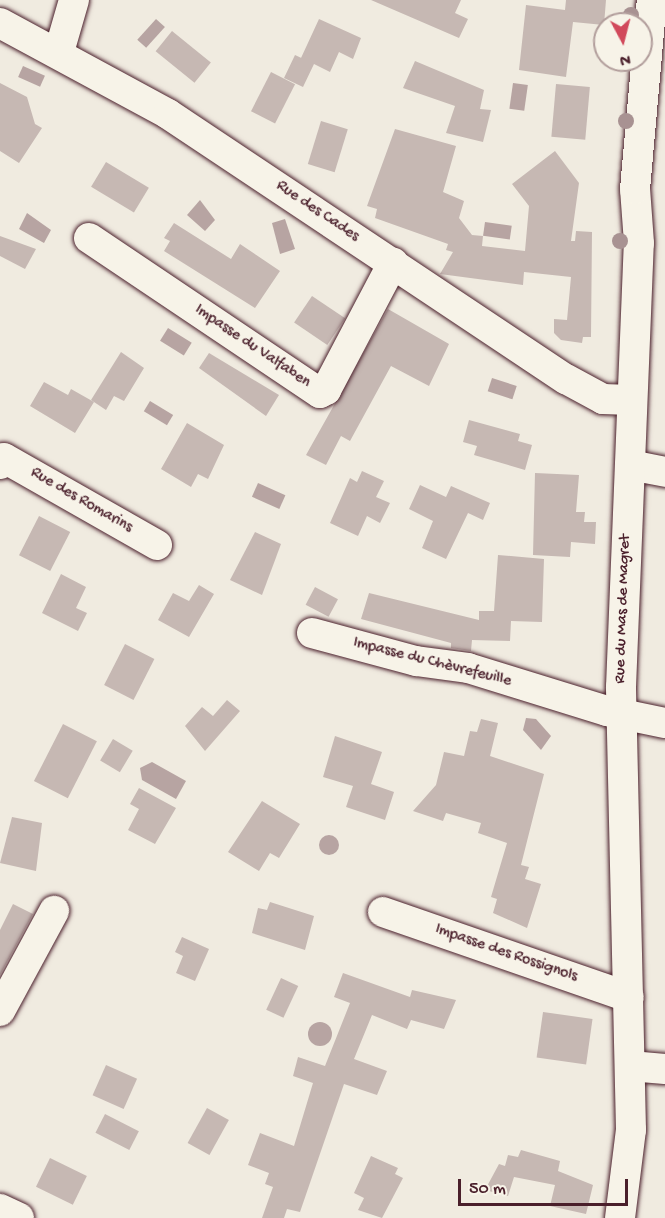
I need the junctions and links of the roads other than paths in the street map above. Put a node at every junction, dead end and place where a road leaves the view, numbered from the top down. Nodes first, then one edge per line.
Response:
1 (74, 0) edge
2 (652, 0) edge
3 (0, 23) edge
4 (59, 52) junction
5 (89, 238) dead end
6 (393, 262) junction
7 (631, 400) junction
8 (1, 460) edge
9 (630, 465) junction
10 (665, 472) edge
11 (157, 545) dead end
12 (312, 633) dead end
13 (621, 714) junction
14 (665, 723) edge
15 (54, 911) dead end
16 (383, 912) dead end
17 (629, 997) junction
18 (0, 1011) edge
19 (630, 1066) junction
20 (665, 1069) edge
21 (0, 1209) edge
22 (19, 1218) edge
23 (620, 1218) edge

1 - 4 street
2 - 7 street, Rue du Mas de Magret
3 - 4 street, Rue des Cades
4 - 6 street, Rue des Cades
5 - 6 street, Impasse du Valfaben
6 - 7 street, Rue des Cades
7 - 9 street, Rue du Mas de Magret
8 - 11 street, Rue des Romarins
9 - 10 street
9 - 13 street, Rue du Mas de Magret
12 - 13 street, Impasse du Chèvrefeuille
13 - 14 street, Impasse du Chèvrefeuille
13 - 17 street, Rue du Mas de Magret
15 - 18 street
16 - 17 street, Impasse des Rossignols
17 - 19 street, Rue du Mas de Magret
19 - 20 street
19 - 23 street, Rue du Mas de Magret
21 - 22 street

